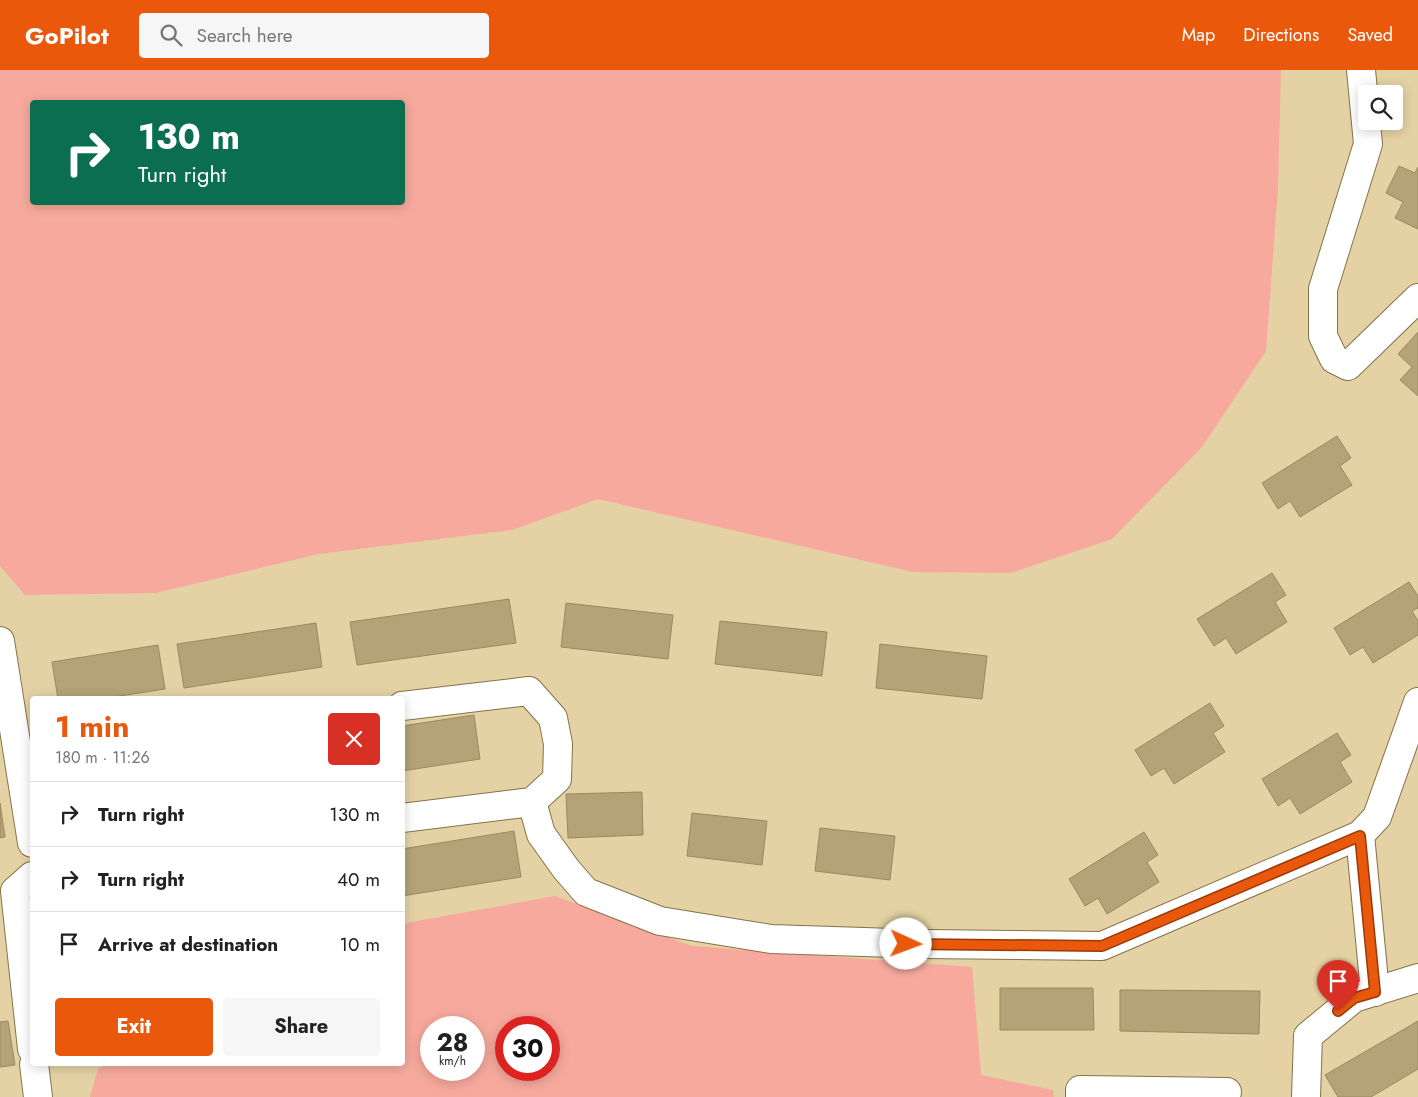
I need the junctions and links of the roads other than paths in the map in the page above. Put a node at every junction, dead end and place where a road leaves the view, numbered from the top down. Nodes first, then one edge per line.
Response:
1 (1361, 70) edge
2 (1418, 298) edge
3 (0, 641) edge
4 (3, 685) edge
5 (1418, 702) edge
6 (405, 706) edge
7 (25, 750) edge
8 (532, 802) junction
9 (30, 816) edge
10 (405, 818) edge
11 (1360, 836) junction
12 (30, 878) edge
13 (1418, 978) edge
14 (1375, 992) junction
15 (30, 1030) edge
16 (34, 1066) edge
17 (1227, 1092) dead end
18 (38, 1097) edge
19 (1080, 1097) edge
20 (1306, 1097) edge

1 - 2 street
3 - 4 street
4 - 7 street
5 - 11 street
6 - 8 street
7 - 9 street
8 - 10 street
8 - 11 street
11 - 14 street
12 - 15 street
13 - 14 street
14 - 20 street
16 - 18 street
17 - 19 street

